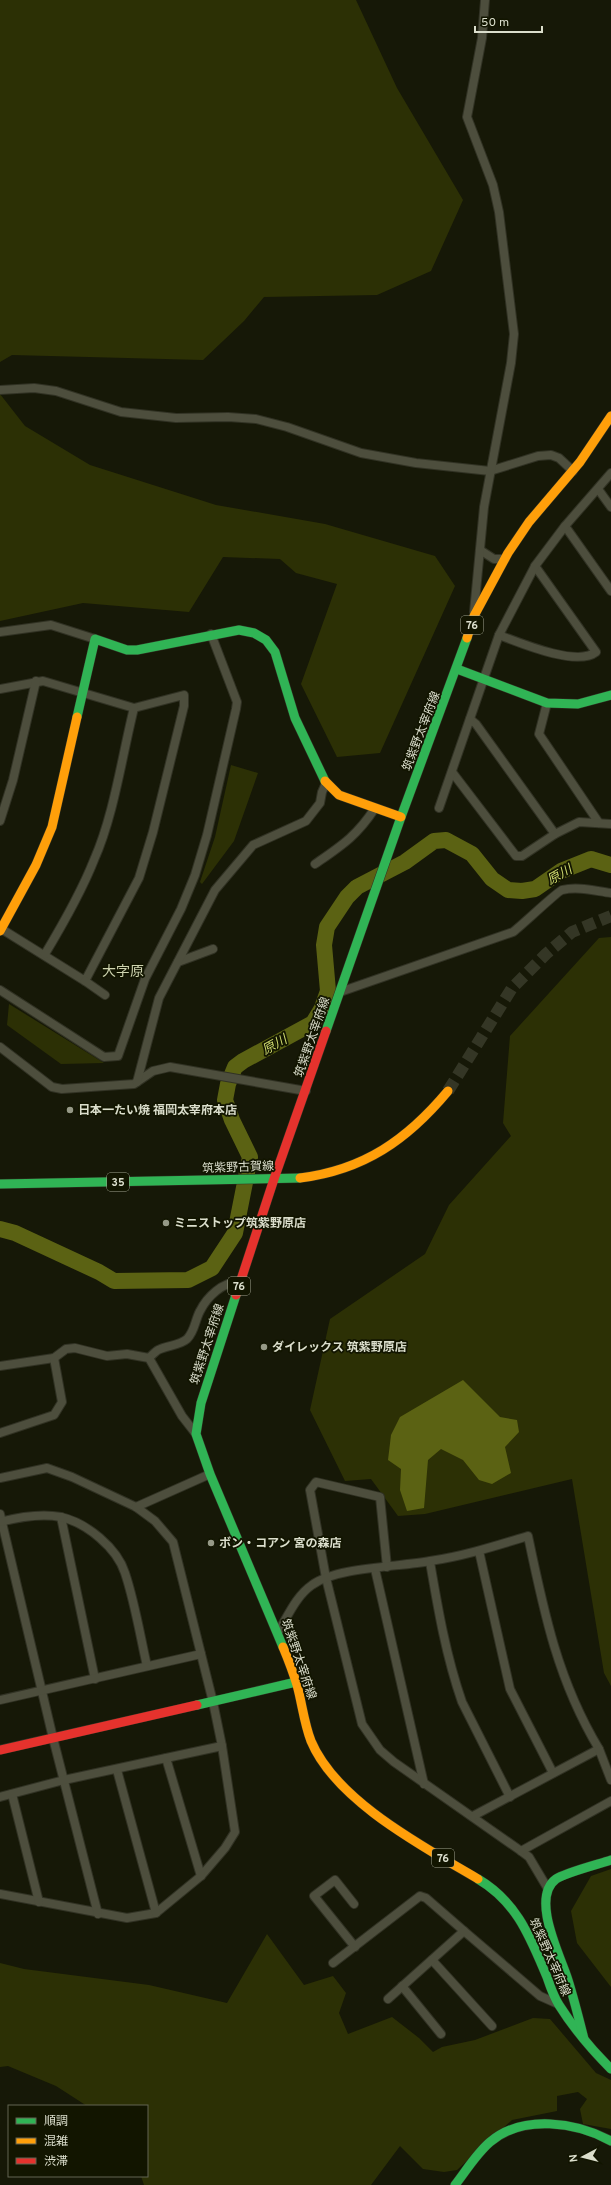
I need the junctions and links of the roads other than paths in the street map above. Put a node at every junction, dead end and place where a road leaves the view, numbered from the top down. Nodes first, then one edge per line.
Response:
1 (485, 0) edge
2 (0, 390) edge
3 (610, 421) edge
4 (490, 471) junction
5 (572, 471) junction
6 (611, 473) edge
7 (598, 489) junction
8 (611, 507) edge
9 (564, 526) junction
10 (480, 550) junction
11 (504, 559) junction
12 (535, 566) junction
13 (611, 591) edge
14 (474, 616) junction
15 (0, 632) edge
16 (211, 634) junction
17 (499, 635) junction
18 (95, 639) junction
19 (457, 669) junction
20 (484, 680) junction
21 (36, 681) junction
22 (0, 689) edge
23 (83, 692) junction
24 (611, 695) edge
25 (547, 703) junction
26 (134, 708) junction
27 (470, 719) junction
28 (452, 772) junction
29 (326, 783) junction
30 (375, 808) junction
31 (439, 808) dead end
32 (401, 817) junction
33 (0, 821) edge
34 (600, 823) junction
35 (611, 824) edge
36 (555, 834) junction
37 (315, 864) dead end
38 (611, 893) edge
39 (0, 929) edge
40 (213, 949) dead end
41 (45, 954) junction
42 (178, 962) junction
43 (85, 981) junction
44 (0, 990) edge
45 (340, 992) junction
46 (105, 995) dead end
47 (0, 1047) edge
48 (136, 1082) junction
49 (306, 1091) junction
50 (448, 1091) tunnel mouth
51 (274, 1179) junction
52 (0, 1184) edge
53 (240, 1282) junction
54 (54, 1358) junction
55 (149, 1358) junction
56 (0, 1366) edge
57 (0, 1433) edge
58 (196, 1434) junction
59 (210, 1474) junction
60 (0, 1478) edge
61 (136, 1507) junction
62 (61, 1517) junction
63 (1, 1519) edge
64 (479, 1551) junction
65 (430, 1562) junction
66 (387, 1567) junction
67 (375, 1569) junction
68 (326, 1578) junction
69 (278, 1632) junction
70 (202, 1654) junction
71 (148, 1666) junction
72 (95, 1679) junction
73 (296, 1682) junction
74 (42, 1690) junction
75 (0, 1700) edge
76 (213, 1702) junction
77 (53, 1738) junction
78 (222, 1746) junction
79 (599, 1749) junction
80 (0, 1750) edge
81 (166, 1758) junction
82 (117, 1770) junction
83 (553, 1773) junction
84 (64, 1780) junction
85 (611, 1780) edge
86 (424, 1784) junction
87 (12, 1794) junction
88 (0, 1797) edge
89 (510, 1797) junction
90 (611, 1801) edge
91 (473, 1816) junction
92 (521, 1851) junction
93 (611, 1860) edge
94 (201, 1876) junction
95 (548, 1889) junction
96 (0, 1894) edge
97 (39, 1902) junction
98 (354, 1904) dead end
99 (156, 1913) junction
100 (98, 1914) junction
101 (464, 1932) junction
102 (355, 1947) junction
103 (432, 1960) junction
104 (333, 1963) dead end
105 (402, 1986) junction
106 (388, 1999) dead end
107 (558, 2004) junction
108 (492, 2026) dead end
109 (440, 2034) dead end
110 (585, 2043) junction
111 (611, 2069) edge
112 (611, 2141) edge
113 (455, 2185) edge

1 - 4 street
2 - 4 street
3 - 5 main road, 筑紫野太宰府線 / 76
4 - 5 street
4 - 10 street
5 - 11 main road, 筑紫野太宰府線 / 76
6 - 7 street
7 - 8 street
7 - 9 street
9 - 12 street
9 - 13 street
10 - 11 street
10 - 14 street
11 - 14 main road, 筑紫野太宰府線 / 76
12 - 17 street
12 - 17 street
14 - 19 main road, 筑紫野太宰府線 / 76
15 - 18 street
16 - 18 main road
16 - 29 main road
16 - 44 street
17 - 20 street
18 - 23 main road
19 - 20 main road
19 - 32 main road, 筑紫野太宰府線 / 76
20 - 25 main road
20 - 27 street
21 - 22 street
21 - 23 street
21 - 33 street
23 - 26 street
23 - 39 main road
24 - 25 main road
25 - 34 street
26 - 41 street
26 - 43 street
27 - 28 street
27 - 36 street
28 - 31 street
28 - 36 street
29 - 30 main road
29 - 42 street
30 - 32 main road
30 - 37 street
32 - 45 main road, 筑紫野太宰府線 / 76
34 - 35 street
34 - 36 street
38 - 45 street
39 - 41 street
40 - 42 street
41 - 43 street
42 - 48 street
43 - 46 street
45 - 49 main road, 筑紫野太宰府線 / 76
47 - 48 street
48 - 49 street
49 - 51 main road, 筑紫野太宰府線 / 76
50 - 51 main road, 筑紫野古賀線 / 35
51 - 52 main road, 筑紫野古賀線 / 35
51 - 53 main road, 筑紫野太宰府線 / 76
53 - 55 street
53 - 58 main road, 筑紫野太宰府線 / 76
54 - 55 street
54 - 56 street
54 - 57 street
55 - 58 street
58 - 59 main road, 筑紫野太宰府線 / 76
59 - 61 street
59 - 69 main road, 筑紫野太宰府線 / 76
60 - 61 street
61 - 70 street
62 - 63 street
62 - 71 street
62 - 72 street
63 - 74 street
64 - 65 street
64 - 79 street
64 - 83 street
65 - 66 street
65 - 89 street
66 - 67 street
66 - 68 street
67 - 68 street
67 - 86 street
68 - 69 street
68 - 86 street
69 - 73 main road, 筑紫野太宰府線 / 76
70 - 71 street
70 - 76 street
71 - 72 street
72 - 74 street
73 - 76 main road
73 - 107 main road, 筑紫野太宰府線 / 76
74 - 75 street
74 - 77 street
76 - 77 main road
76 - 78 street
77 - 80 main road
77 - 84 street
78 - 81 street
78 - 94 street
79 - 83 street
79 - 85 street
81 - 82 street
81 - 94 street
82 - 84 street
82 - 99 street
83 - 89 street
84 - 87 street
84 - 100 street
86 - 91 street
87 - 88 street
87 - 97 street
89 - 91 street
90 - 92 street
91 - 92 street
92 - 95 street
93 - 95 main road
94 - 99 street
95 - 110 main road
96 - 97 street
97 - 100 street
98 - 102 street
99 - 100 street
101 - 102 street
101 - 103 street
101 - 107 street
102 - 104 street
103 - 105 street
103 - 108 street
105 - 106 street
105 - 109 street
107 - 110 main road, 筑紫野太宰府線 / 76
110 - 111 main road, 筑紫野太宰府線 / 76
112 - 113 main road

